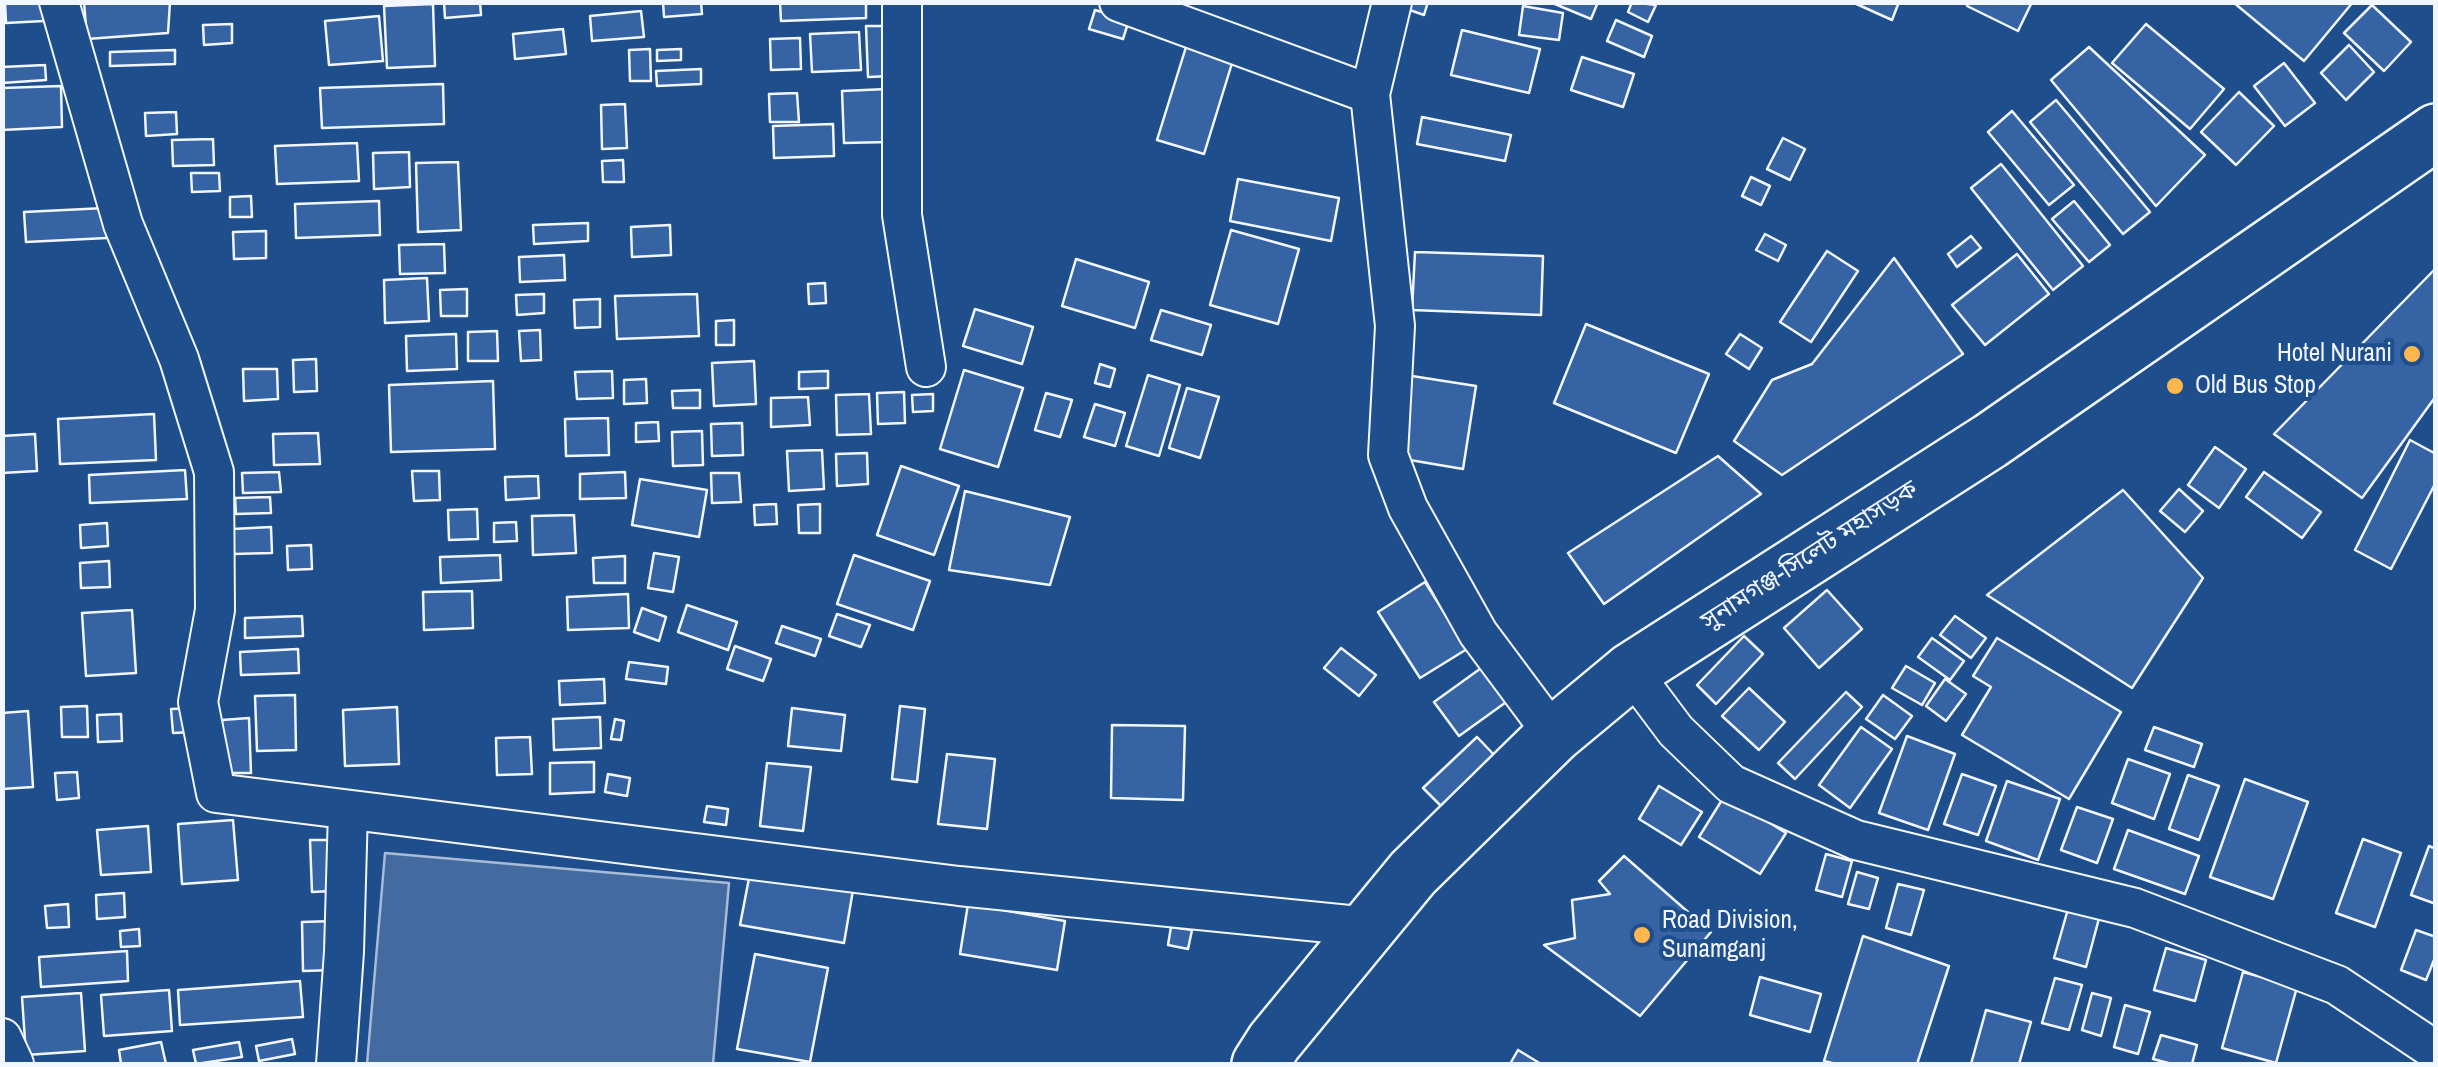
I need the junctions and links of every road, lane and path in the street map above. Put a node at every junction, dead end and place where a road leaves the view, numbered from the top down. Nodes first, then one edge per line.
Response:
1 (60, 2) edge
2 (902, 2) edge
3 (1119, 2) edge
4 (1392, 2) edge
5 (1370, 94) junction
6 (2426, 151) edge
7 (926, 366) dead end
8 (1631, 672) junction
9 (1554, 735) junction
10 (348, 810) junction
11 (1368, 927) junction
12 (2, 1038) edge
13 (2436, 1050) edge
14 (14, 1064) edge
15 (336, 1064) edge
16 (1260, 1064) edge

1 - 10 street
2 - 7 street
3 - 5 street
4 - 5 street
5 - 9 street
6 - 8 main road, সুনামগঞ্জ-সিলেট মহাসড়ক
8 - 9 main road, সুনামগঞ্জ-সিলেট মহাসড়ক
8 - 13 street
9 - 11 main road, সুনামগঞ্জ-সিলেট মহাসড়ক
10 - 11 street
10 - 15 street
11 - 16 main road, সুনামগঞ্জ-সিলেট মহাসড়ক
12 - 14 street

